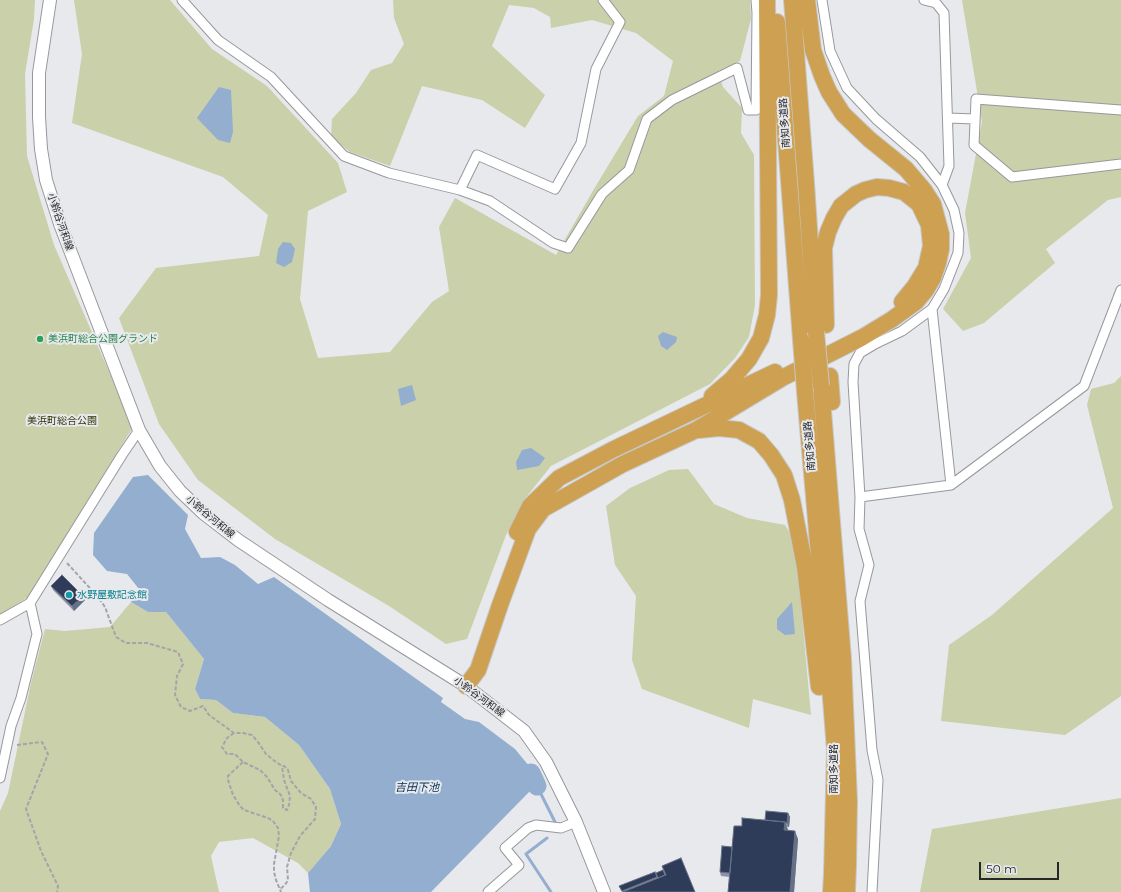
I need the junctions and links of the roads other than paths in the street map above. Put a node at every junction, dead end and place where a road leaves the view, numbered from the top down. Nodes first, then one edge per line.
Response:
1 (50, 0) edge
2 (182, 0) edge
3 (604, 0) edge
4 (756, 0) edge
5 (767, 0) edge
6 (776, 0) edge
7 (792, 0) edge
8 (807, 0) edge
9 (822, 0) edge
10 (924, 0) edge
11 (1121, 110) edge
12 (948, 118) junction
13 (975, 119) junction
14 (1121, 164) edge
15 (942, 185) junction
16 (460, 190) junction
17 (1121, 290) edge
18 (932, 309) junction
19 (821, 328) junction
20 (693, 410) junction
21 (139, 430) junction
22 (696, 430) junction
23 (951, 485) junction
24 (860, 497) junction
25 (30, 603) junction
26 (0, 620) edge
27 (466, 686) junction
28 (835, 750) junction
29 (0, 778) edge
30 (576, 822) junction
31 (488, 892) edge
32 (604, 892) edge
33 (831, 892) edge
34 (847, 892) edge
35 (872, 892) edge

1 - 21 main road, 小鈴谷河和線
2 - 16 street
3 - 16 street
4 - 16 street
5 - 20 highway
6 - 28 highway, 南知多道路, bridge
7 - 19 highway, 南知多道路
8 - 22 highway
9 - 15 street
10 - 12 street
11 - 13 street
12 - 13 street
12 - 15 street
13 - 14 street
15 - 18 street
17 - 23 street
18 - 23 street
18 - 24 street
19 - 20 highway
19 - 34 highway, 南知多道路, bridge
20 - 27 highway
21 - 25 street
21 - 27 main road, 小鈴谷河和線
22 - 27 highway
22 - 28 highway
23 - 24 street
24 - 35 street
25 - 26 street
25 - 29 street
27 - 30 main road, 小鈴谷河和線
28 - 33 highway, 南知多道路
30 - 31 street
30 - 32 main road, 小鈴谷河和線

